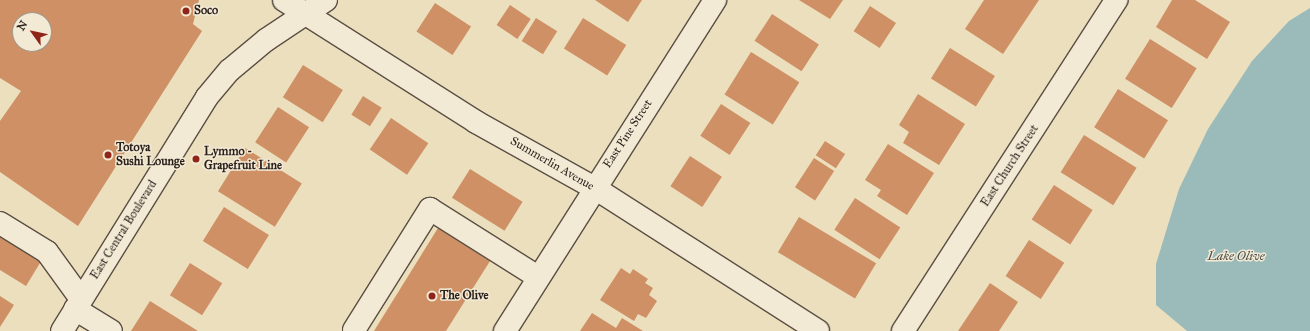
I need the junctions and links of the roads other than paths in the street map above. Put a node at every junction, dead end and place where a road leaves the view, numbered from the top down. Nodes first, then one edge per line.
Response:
1 (284, 0) edge
2 (326, 0) edge
3 (715, 0) edge
4 (1116, 0) edge
5 (307, 14) junction
6 (593, 187) junction
7 (0, 223) edge
8 (538, 277) junction
9 (78, 304) junction
10 (354, 330) dead end
11 (62, 331) edge
12 (111, 331) edge
13 (505, 331) edge
14 (818, 331) edge
15 (903, 331) edge

1 - 5 street, Summerlin Avenue
2 - 5 street, East Central Boulevard
3 - 6 street, East Pine Street
4 - 15 street, East Church Street
5 - 6 street, Summerlin Avenue
5 - 9 street, East Central Boulevard
6 - 8 street, East Pine Street
6 - 14 street, Summerlin Avenue
7 - 9 street
8 - 10 street
8 - 13 street, East Pine Street
9 - 11 street, East Central Boulevard
9 - 12 street

